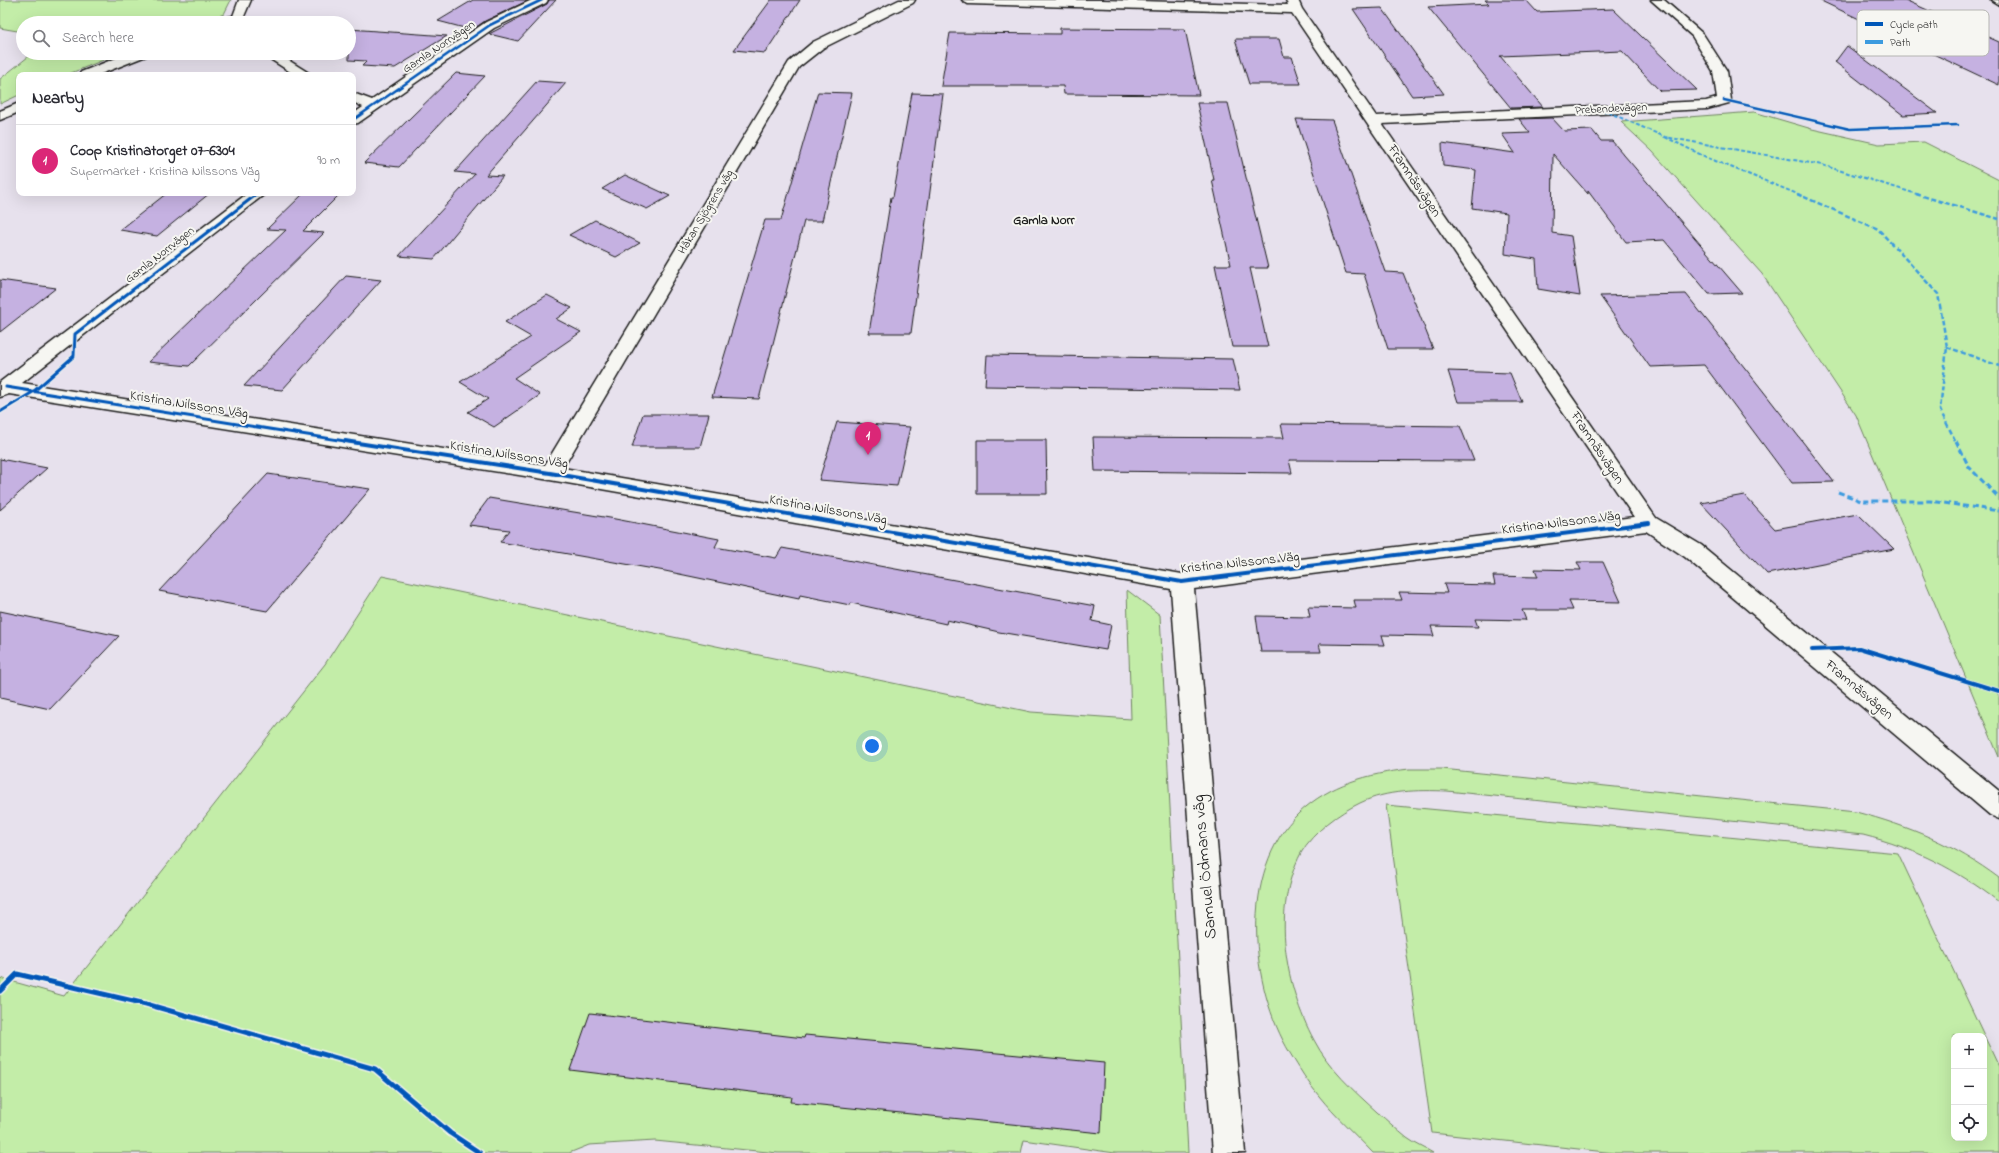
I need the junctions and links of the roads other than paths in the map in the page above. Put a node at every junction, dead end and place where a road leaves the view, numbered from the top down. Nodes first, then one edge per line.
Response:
1 (246, 0) edge
2 (542, 0) edge
3 (909, 0) edge
4 (968, 0) edge
5 (1657, 0) edge
6 (1294, 4) edge
7 (241, 16) edge
8 (124, 60) edge
9 (280, 60) edge
10 (94, 72) edge
11 (300, 72) edge
12 (356, 98) edge
13 (371, 106) junction
14 (16, 108) edge
15 (0, 116) edge
16 (356, 118) edge
17 (1373, 120) junction
18 (254, 196) edge
19 (3, 389) edge
20 (550, 473) junction
21 (1649, 523) junction
22 (1182, 582) junction
23 (1999, 807) edge
24 (1229, 1153) edge

1 - 7 street
2 - 13 street, Gamla Norrvägen
3 - 20 street, Håkan Sjögrens väg
4 - 6 street
5 - 17 street, Prebendevägen
6 - 17 street, Framnäsvägen
8 - 10 street
9 - 11 street
12 - 13 street
13 - 16 street, Gamla Norrvägen
14 - 15 street
17 - 21 street, Framnäsvägen
18 - 19 street, Gamla Norrvägen
19 - 20 street, Kristina Nilssons Väg
20 - 22 street, Kristina Nilssons Väg
21 - 22 street, Kristina Nilssons Väg
21 - 23 street, Framnäsvägen
22 - 24 street, Samuel Ödmans väg

